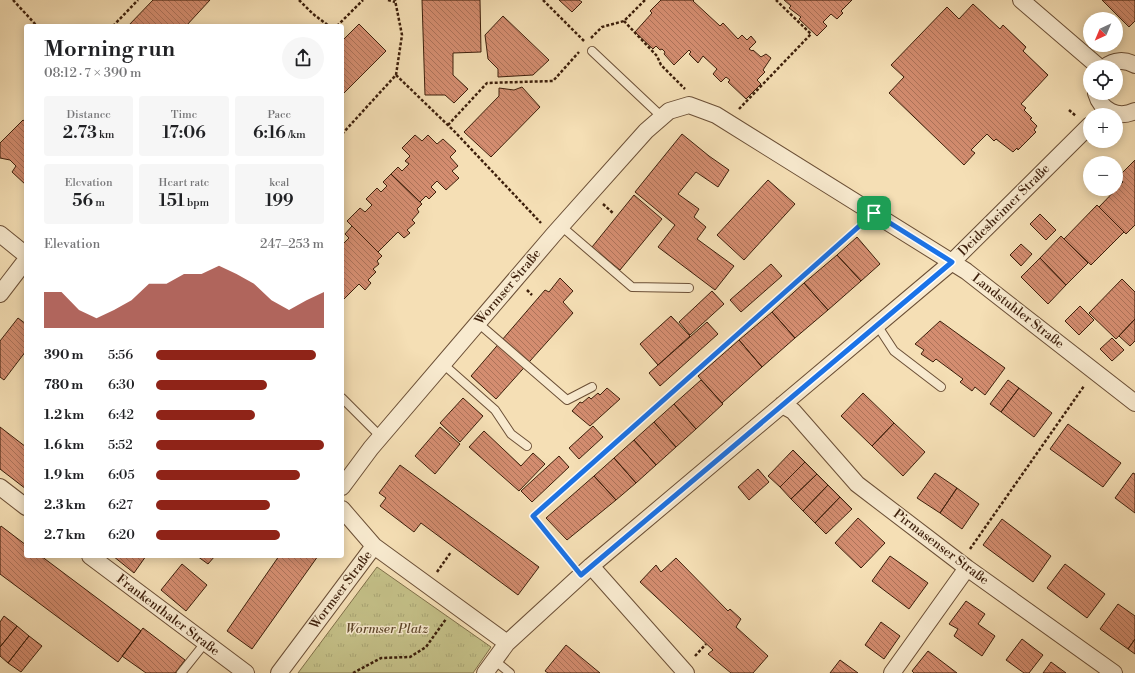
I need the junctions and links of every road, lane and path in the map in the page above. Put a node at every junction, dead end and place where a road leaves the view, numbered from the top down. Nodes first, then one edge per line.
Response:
1 (13, 0) edge
2 (138, 0) edge
3 (299, 0) edge
4 (363, 0) edge
5 (388, 0) edge
6 (543, 0) edge
7 (776, 0) edge
8 (1021, 0) edge
9 (395, 1) edge
10 (624, 21) dead end
11 (35, 24) edge
12 (115, 24) edge
13 (326, 24) edge
14 (339, 24) edge
15 (587, 43) dead end
16 (592, 51) dead end
17 (1091, 60) edge
18 (1123, 62) edge
19 (1135, 65) edge
20 (396, 75) junction
21 (553, 81) dead end
22 (689, 105) junction
23 (738, 111) dead end
24 (1135, 111) edge
25 (1123, 115) edge
26 (662, 117) junction
27 (448, 125) junction
28 (1083, 131) edge
29 (344, 132) edge
30 (874, 213) junction
31 (557, 230) junction
32 (0, 234) edge
33 (24, 253) edge
34 (952, 262) junction
35 (24, 263) edge
36 (689, 288) dead end
37 (0, 294) edge
38 (478, 323) junction
39 (877, 325) junction
40 (443, 364) junction
41 (1094, 371) junction
42 (592, 387) dead end
43 (940, 387) dead end
44 (344, 400) edge
45 (1135, 403) edge
46 (782, 405) junction
47 (381, 437) junction
48 (527, 446) dead end
49 (344, 484) edge
50 (0, 488) edge
51 (24, 506) edge
52 (344, 511) edge
53 (374, 546) junction
54 (451, 552) dead end
55 (93, 558) edge
56 (964, 565) junction
57 (586, 570) junction
58 (428, 585) junction
59 (456, 606) junction
60 (205, 643) junction
61 (507, 643) junction
62 (494, 660) junction
63 (1105, 671) edge
64 (181, 673) edge
65 (246, 673) edge
66 (279, 673) edge
67 (353, 673) edge
68 (485, 673) edge
69 (510, 673) edge
70 (686, 673) edge
71 (892, 673) edge

1 - 11 path
2 - 12 path
3 - 13 path
4 - 14 path
5 - 9 path
6 - 15 path
7 - 23 path
8 - 17 street
9 - 20 path
10 - 22 path
16 - 26 lane
18 - 19 street
20 - 27 path
20 - 29 path
21 - 27 path
22 - 26 street, Wormser Straße
22 - 30 street, Landstuhler Straße
24 - 25 street
26 - 31 street, Wormser Straße
27 - 31 path
28 - 34 street, Deidesheimer Straße
30 - 34 street, Landstuhler Straße
30 - 57 path
31 - 36 lane
31 - 38 street, Wormser Straße
32 - 33 street
34 - 39 street, Deidesheimer Straße
34 - 41 street, Landstuhler Straße
35 - 37 street
38 - 40 street, Wormser Straße
38 - 42 lane
39 - 43 lane
39 - 46 street, Deidesheimer Straße
40 - 47 street, Wormser Straße
40 - 48 lane
41 - 45 street, Landstuhler Straße
41 - 56 path
44 - 47 lane
46 - 56 street, Pirmasenser Straße
46 - 57 street, Deidesheimer Straße
47 - 49 street, Wormser Straße
50 - 51 street
52 - 53 street, Wormser Straße
53 - 58 street
53 - 66 street, Wormser Straße
54 - 58 path
55 - 60 street, Frankenthaler Straße
56 - 63 street, Pirmasenser Straße
56 - 71 street
57 - 61 street, Deidesheimer Straße
57 - 70 street
58 - 59 street
59 - 61 street
59 - 67 path
60 - 64 lane
60 - 65 street, Frankenthaler Straße
61 - 62 street, Deidesheimer Straße
62 - 68 street, Deidesheimer Straße
62 - 69 lane

